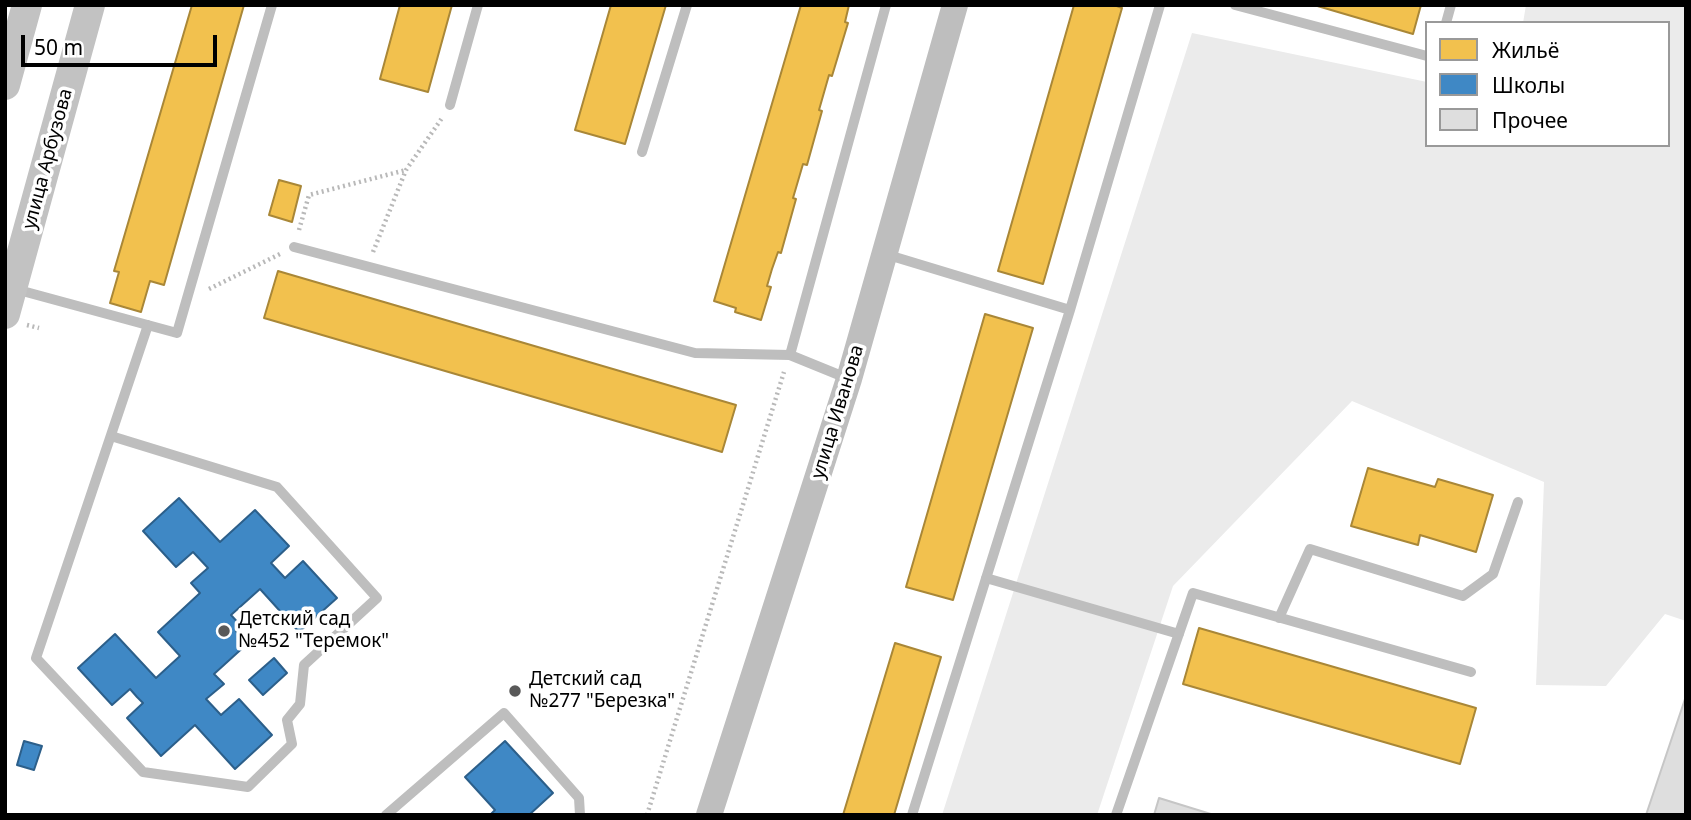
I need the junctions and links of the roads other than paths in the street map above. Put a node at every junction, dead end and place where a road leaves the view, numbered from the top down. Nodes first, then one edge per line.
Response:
1 (27, 5) edge
2 (90, 5) edge
3 (272, 5) edge
4 (478, 5) edge
5 (687, 5) edge
6 (886, 5) edge
7 (955, 5) edge
8 (1160, 5) edge
9 (1235, 5) edge
10 (1425, 55) edge
11 (5, 85) edge
12 (450, 105) road end
13 (642, 152) dead end
14 (294, 247) road end
15 (885, 254) junction
16 (9, 301) edge
17 (1069, 310) junction
18 (148, 325) junction
19 (790, 355) junction
20 (849, 379) junction
21 (111, 436) junction
22 (1518, 502) dead end
23 (986, 578) junction
24 (1279, 618) junction
25 (1179, 634) junction
26 (1471, 672) dead end
27 (386, 815) edge
28 (580, 815) edge
29 (709, 815) edge
30 (912, 815) edge
31 (1116, 815) edge

1 - 11 main road
2 - 16 main road, улица Арбузова
3 - 18 lane
4 - 12 lane
5 - 13 lane
6 - 19 lane
7 - 15 street, улица Иванова
8 - 17 lane
9 - 10 lane
14 - 19 lane
15 - 17 lane
15 - 20 street, улица Иванова
16 - 18 lane
17 - 23 lane
18 - 21 lane
19 - 20 lane
20 - 29 street, улица Иванова
21 - 21 lane
22 - 24 lane
23 - 25 lane
23 - 30 lane
24 - 25 lane
24 - 26 lane
25 - 31 lane
27 - 28 lane

